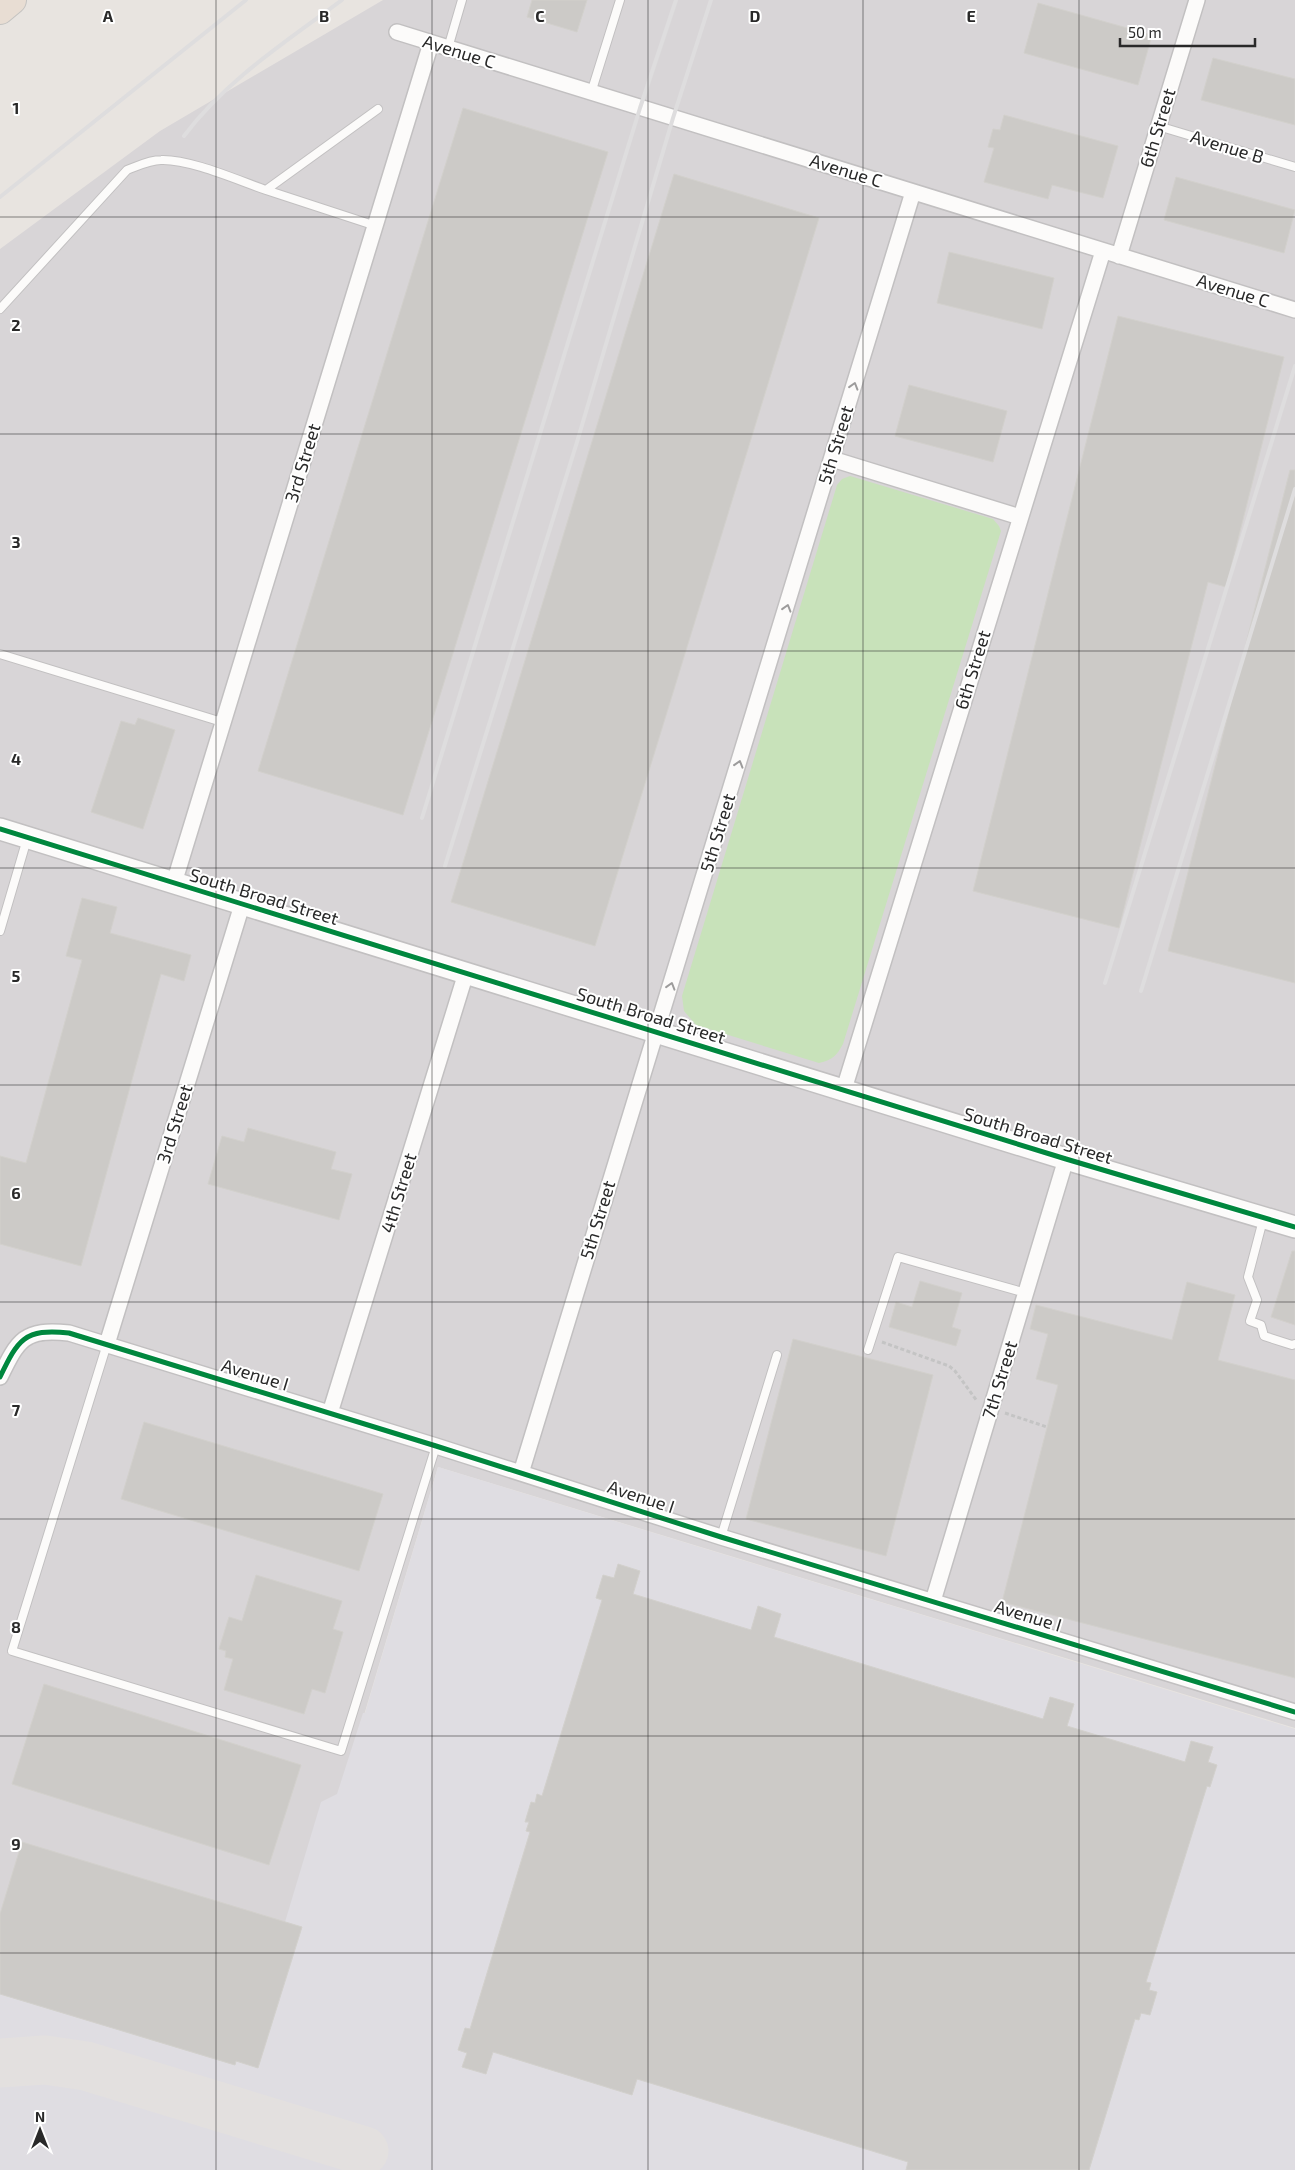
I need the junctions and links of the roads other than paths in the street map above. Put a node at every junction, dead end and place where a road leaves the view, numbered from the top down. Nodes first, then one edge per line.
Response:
1 (12, 0) edge
2 (462, 0) edge
3 (620, 0) edge
4 (1197, 0) edge
5 (0, 10) edge
6 (397, 32) dead end
7 (432, 43) junction
8 (448, 48) junction
9 (591, 93) junction
10 (378, 109) dead end
11 (1158, 126) junction
12 (1295, 167) edge
13 (266, 190) junction
14 (913, 192) junction
15 (376, 226) junction
16 (1103, 250) junction
17 (1119, 256) junction
18 (1294, 307) edge
19 (0, 308) edge
20 (832, 459) junction
21 (1020, 518) junction
22 (0, 654) edge
23 (222, 722) junction
24 (0, 829) edge
25 (28, 837) junction
26 (174, 883) junction
27 (242, 904) junction
28 (2, 919) edge
29 (0, 930) edge
30 (466, 973) junction
31 (657, 1032) junction
32 (844, 1089) junction
33 (1066, 1159) junction
34 (1264, 1218) junction
35 (1294, 1225) edge
36 (1026, 1293) junction
37 (107, 1344) junction
38 (1295, 1344) edge
39 (868, 1350) dead end
40 (777, 1354) dead end
41 (0, 1377) edge
42 (330, 1413) junction
43 (436, 1446) junction
44 (521, 1473) junction
45 (721, 1537) junction
46 (934, 1601) junction
47 (1295, 1712) edge

1 - 5 highway
2 - 8 lane
3 - 9 lane
4 - 11 street, 6th Street
6 - 7 street, Avenue C
7 - 8 street, Avenue C
7 - 15 street, 3rd Street
8 - 9 street, Avenue C
9 - 14 street, Avenue C
10 - 13 lane
11 - 12 lane, Avenue B
11 - 17 street, 6th Street
13 - 15 lane
13 - 19 lane
14 - 16 street, Avenue C
20 -> 14 street, 5th Street
15 - 23 street, 3rd Street
16 - 17 street, Avenue C
16 - 21 street, 6th Street
17 - 18 street, Avenue C
20 - 21 street
31 -> 20 street, 5th Street
21 - 32 street, 6th Street
22 - 23 lane
23 - 26 street, 3rd Street
24 - 25 street, South Broad Street
25 - 26 street, South Broad Street
25 - 28 lane
26 - 27 street, South Broad Street
27 - 30 street, South Broad Street
27 - 37 street, 3rd Street
28 - 29 lane
30 - 31 street, South Broad Street
30 - 42 street, 4th Street
31 - 32 street, South Broad Street
31 - 44 street, 5th Street
32 - 33 street, South Broad Street
33 - 34 street, South Broad Street
33 - 36 street, 7th Street
34 - 35 street, South Broad Street
34 - 38 lane
36 - 39 lane
36 - 46 street, 7th Street
37 - 41 street, Avenue I
37 - 42 street, Avenue I
37 - 43 lane
40 - 45 lane
42 - 43 street, Avenue I
43 - 44 street, Avenue I
44 - 45 street, Avenue I
45 - 46 street, Avenue I
46 - 47 street, Avenue I

